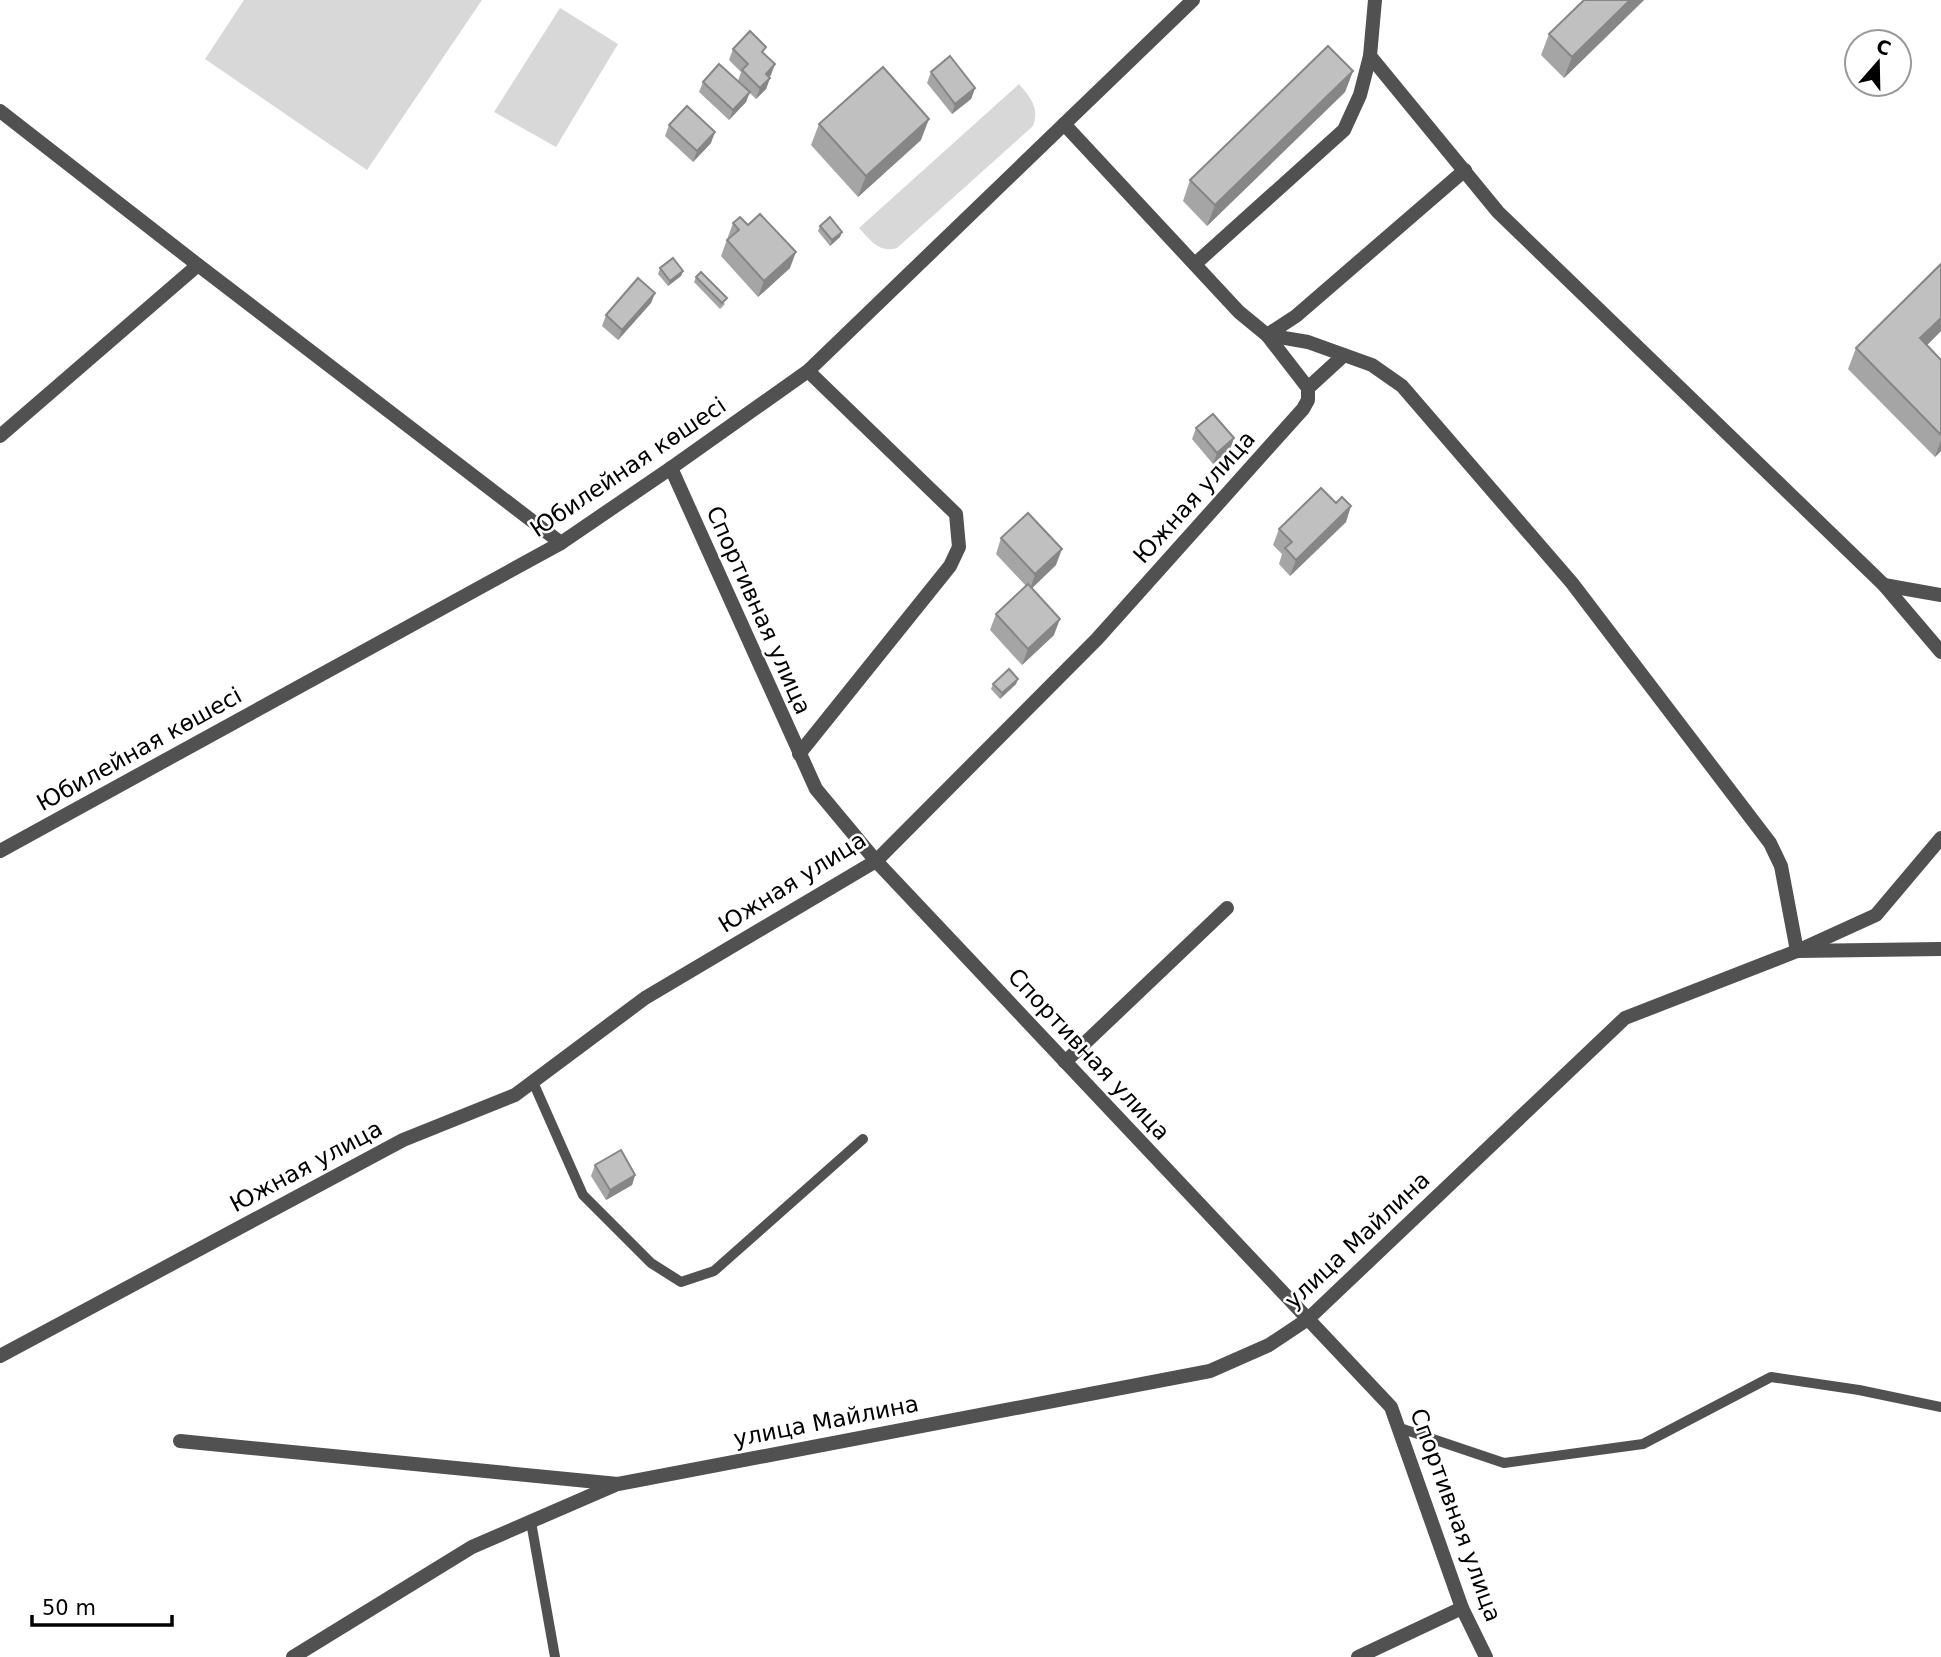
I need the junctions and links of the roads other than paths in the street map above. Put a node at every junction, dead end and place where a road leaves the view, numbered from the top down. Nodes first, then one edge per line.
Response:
1 (1193, 0) edge
2 (1375, 0) edge
3 (1370, 56) junction
4 (0, 111) edge
5 (1064, 124) junction
6 (1465, 170) junction
7 (1195, 264) junction
8 (198, 265) junction
9 (1267, 335) junction
10 (1344, 355) junction
11 (808, 371) junction
12 (1308, 388) junction
13 (0, 436) edge
14 (671, 468) junction
15 (561, 543) junction
16 (1884, 585) junction
17 (1941, 595) edge
18 (1941, 652) edge
19 (799, 754) junction
20 (1941, 838) edge
21 (0, 851) edge
22 (876, 861) junction
23 (1227, 908) dead end
24 (1941, 949) edge
25 (1797, 951) junction
26 (1065, 1062) junction
27 (533, 1082) junction
28 (863, 1139) dead end
29 (1308, 1319) junction
30 (0, 1356) edge
31 (1941, 1407) edge
32 (1400, 1428) junction
33 (180, 1441) dead end
34 (618, 1484) junction
35 (531, 1522) junction
36 (1462, 1608) junction
37 (293, 1657) edge
38 (555, 1657) edge
39 (1358, 1657) edge
40 (1486, 1657) edge

1 - 5 street, Юбилейная көшесі
2 - 3 street
3 - 6 street
3 - 7 street
4 - 8 street
5 - 7 street
5 - 11 street, Юбилейная көшесі
6 - 9 street
6 - 16 street
7 - 9 street
8 - 13 street
8 - 15 street
9 - 10 street
9 - 12 street
10 - 12 street
10 - 25 street
11 - 14 street, Юбилейная көшесі
11 - 19 street
12 - 22 street, Южная улица
14 - 15 street, Юбилейная көшесі
14 - 19 street, Спортивная улица
15 - 21 street, Юбилейная көшесі
16 - 17 street
16 - 18 street
19 - 22 street, Спортивная улица
20 - 25 street, улица Майлина
22 - 26 street, Спортивная улица
22 - 27 street, Южная улица
23 - 26 street
24 - 25 street
25 - 29 street, улица Майлина
26 - 29 street, Спортивная улица
27 - 28 lane
27 - 30 street, Южная улица
29 - 32 street, Спортивная улица
29 - 34 street, улица Майлина
31 - 32 lane
32 - 36 street, Спортивная улица
33 - 34 street, улица Майлина
34 - 35 street, улица Майлина
35 - 37 street, улица Майлина
35 - 38 lane
36 - 39 street
36 - 40 street, Спортивная улица

